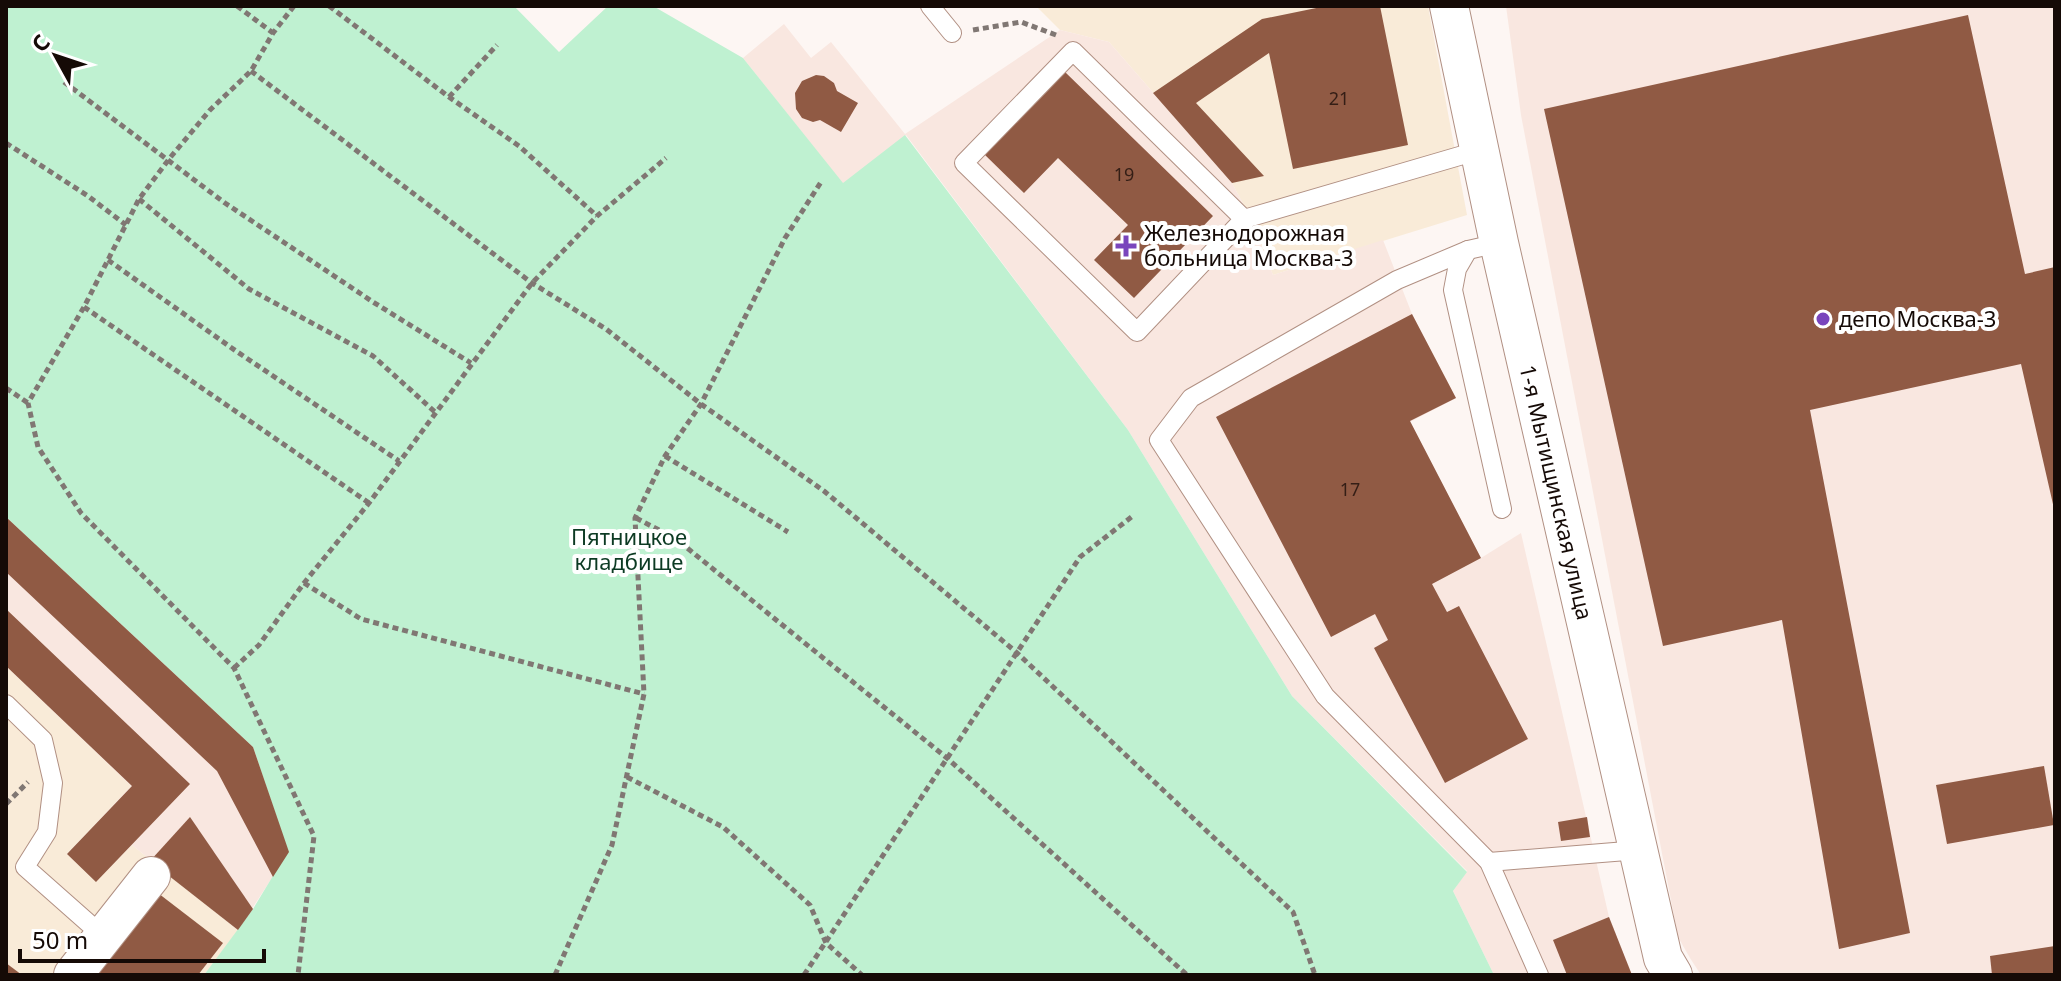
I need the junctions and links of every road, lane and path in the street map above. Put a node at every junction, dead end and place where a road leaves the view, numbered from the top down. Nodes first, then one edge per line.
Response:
1 (237, 6) edge
2 (294, 6) edge
3 (329, 6) edge
4 (930, 6) edge
5 (1449, 6) edge
6 (273, 33) junction
7 (952, 33) joint
8 (497, 45) dead end
9 (1073, 51) junction
10 (251, 71) junction
11 (64, 82) dead end
12 (449, 97) junction
13 (6, 143) edge
14 (1480, 150) junction
15 (666, 158) dead end
16 (169, 159) junction
17 (821, 182) dead end
18 (139, 199) junction
19 (597, 216) junction
20 (1244, 219) junction
21 (126, 225) junction
22 (1483, 246) junction
23 (108, 260) junction
24 (532, 283) junction
25 (84, 307) junction
26 (471, 363) junction
27 (6, 388) edge
28 (28, 403) junction
29 (701, 404) junction
30 (435, 412) junction
31 (665, 456) junction
32 (399, 461) junction
33 (369, 503) junction
34 (1502, 509) dead end
35 (1134, 515) dead end
36 (635, 518) junction
37 (788, 532) dead end
38 (304, 583) junction
39 (1016, 652) junction
40 (234, 668) junction
41 (644, 694) junction
42 (6, 704) edge
43 (947, 758) junction
44 (627, 777) junction
45 (1639, 850) junction
46 (1489, 862) junction
47 (151, 876) dead end
48 (103, 936) junction
49 (826, 943) junction
50 (73, 975) edge
51 (298, 975) edge
52 (555, 975) edge
53 (804, 975) edge
54 (862, 975) edge
55 (1187, 975) edge
56 (1315, 975) edge
57 (1539, 975) edge
58 (1673, 975) edge

1 - 6 path
2 - 6 path
3 - 12 path
4 - 7 lane
5 - 14 street, 1-я Мытищинская улица
6 - 10 path
7 - 9 path
8 - 12 path
9 - 20 lane
9 - 20 lane
10 - 16 path
10 - 24 path
11 - 16 path
12 - 19 path
13 - 21 path
14 - 20 lane
14 - 22 street, 1-я Мытищинская улица
15 - 19 path
16 - 18 path
16 - 26 path
17 - 29 path
18 - 21 path
18 - 30 path
19 - 24 path
21 - 23 path
22 - 34 lane
22 - 45 street, 1-я Мытищинская улица
22 - 46 lane
23 - 25 path
23 - 32 path
24 - 26 path
24 - 29 path
25 - 28 path
25 - 33 path
26 - 30 path
27 - 28 path
28 - 40 path
29 - 31 path
29 - 39 path
30 - 32 path
31 - 36 path
31 - 37 path
32 - 33 path
33 - 38 path
35 - 39 path
36 - 41 path
36 - 43 path
38 - 40 path
38 - 41 path
39 - 43 path
39 - 56 path
40 - 51 path
41 - 44 path
42 - 48 lane
43 - 49 path
43 - 55 path
44 - 49 path
44 - 52 path
45 - 46 lane
45 - 58 street, 1-я Мытищинская улица
46 - 57 lane
47 - 48 street
48 - 50 street
49 - 53 path
49 - 54 path

